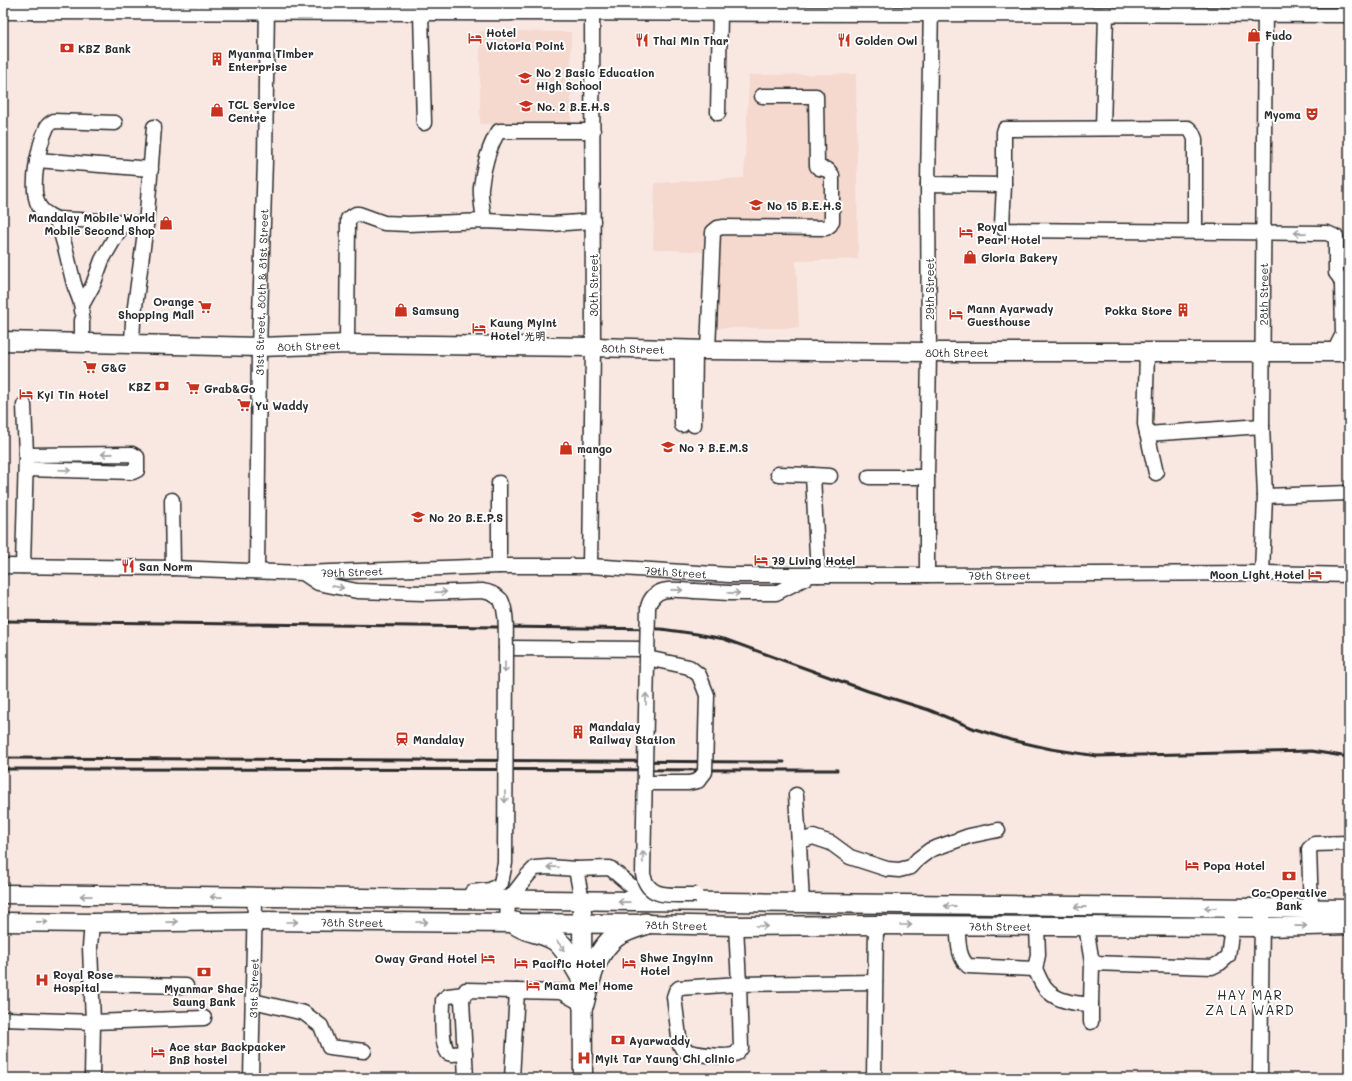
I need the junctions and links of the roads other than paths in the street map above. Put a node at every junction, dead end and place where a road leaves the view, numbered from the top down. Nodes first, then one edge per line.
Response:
1 (42, 8) edge
2 (267, 8) edge
3 (592, 8) edge
4 (931, 8) edge
5 (1050, 9) edge
6 (1147, 9) edge
7 (1265, 9) edge
8 (425, 10) edge
9 (3, 12) edge
10 (720, 14) junction
11 (1106, 14) junction
12 (1349, 15) edge
13 (762, 96) dead end
14 (718, 113) dead end
15 (115, 123) dead end
16 (424, 123) dead end
17 (154, 127) dead end
18 (1103, 128) junction
19 (593, 131) junction
20 (37, 160) junction
21 (151, 169) junction
22 (928, 184) junction
23 (1004, 185) junction
24 (56, 219) junction
25 (484, 221) junction
26 (593, 221) junction
27 (124, 222) junction
28 (146, 225) junction
29 (1195, 232) junction
30 (1263, 232) junction
31 (82, 312) junction
32 (1346, 334) edge
33 (3, 341) edge
34 (82, 342) junction
35 (132, 344) junction
36 (347, 344) junction
37 (259, 347) junction
38 (594, 347) junction
39 (695, 350) junction
40 (929, 352) junction
41 (1342, 352) edge
42 (1147, 353) junction
43 (1264, 353) junction
44 (24, 405) dead end
45 (688, 425) dead end
46 (1262, 426) junction
47 (1147, 434) junction
48 (26, 462) junction
49 (1156, 473) dead end
50 (778, 474) dead end
51 (813, 475) junction
52 (830, 476) dead end
53 (869, 476) dead end
54 (927, 477) junction
55 (499, 483) dead end
56 (1349, 493) edge
57 (1265, 496) junction
58 (172, 500) dead end
59 (3, 566) edge
60 (23, 566) junction
61 (499, 566) junction
62 (590, 566) junction
63 (173, 568) junction
64 (257, 571) junction
65 (303, 574) junction
66 (1262, 574) junction
67 (815, 575) junction
68 (1349, 575) edge
69 (928, 576) junction
70 (506, 648) junction
71 (647, 653) junction
72 (645, 783) junction
73 (796, 795) dead end
74 (998, 830) dead end
75 (1349, 843) edge
76 (799, 844) junction
77 (576, 869) junction
78 (3, 894) edge
79 (255, 898) junction
80 (380, 899) junction
81 (508, 901) junction
82 (582, 901) junction
83 (650, 902) junction
84 (794, 904) junction
85 (1231, 909) junction
86 (1263, 909) junction
87 (1311, 909) junction
88 (1349, 909) edge
89 (254, 921) junction
90 (3, 922) edge
91 (92, 923) junction
92 (511, 923) junction
93 (582, 923) junction
94 (645, 924) junction
95 (876, 925) junction
96 (958, 925) junction
97 (1349, 925) edge
98 (736, 926) junction
99 (1037, 926) junction
100 (1086, 926) junction
101 (1232, 927) junction
102 (1262, 927) junction
103 (1092, 963) junction
104 (1035, 969) junction
105 (582, 978) junction
106 (875, 982) junction
107 (92, 984) junction
108 (739, 984) junction
109 (186, 986) dead end
110 (517, 991) junction
111 (464, 994) junction
112 (253, 1001) junction
113 (583, 1004) junction
114 (1091, 1004) junction
115 (204, 1018) dead end
116 (3, 1020) edge
117 (94, 1022) junction
118 (1091, 1022) dead end
119 (364, 1051) dead end
120 (465, 1053) junction
121 (92, 1078) edge
122 (251, 1078) edge
123 (466, 1078) edge
124 (512, 1078) edge
125 (583, 1078) edge
126 (874, 1078) edge
127 (1260, 1078) edge

1 - 2 street
1 - 9 street
2 - 8 street
2 - 37 street, 31st Street, 80th & 81st Street
3 - 8 street
3 - 10 street
3 - 19 street, 30th Street
4 - 5 street
4 - 10 street
4 - 22 street, 29th Street
5 - 11 street
6 - 7 street
6 - 11 street
7 - 12 street
7 - 30 street, 28th Street
8 - 16 street
10 - 14 street
11 - 18 street
13 - 39 street
15 - 20 street
17 - 21 street
18 - 23 street
18 - 29 street
19 - 25 street
19 - 26 street, 30th Street
20 - 21 street
20 - 24 street
21 - 28 street
22 - 23 street
22 - 40 street, 29th Street
23 - 29 street
24 - 27 street
24 - 31 street
25 - 26 street
25 - 36 street
26 - 38 street, 30th Street
27 - 28 street
27 - 31 street
28 - 35 street
29 - 30 street
32 -> 30 street
30 - 43 street, 28th Street
31 - 34 street
32 - 41 street
33 - 34 main road, 80th Street
34 - 35 main road, 80th Street
35 - 37 main road, 80th Street
36 - 37 main road, 80th Street
36 - 38 main road, 80th Street
37 - 64 street, 31st Street, 80th & 81st Street
38 - 39 main road, 80th Street
38 - 62 street, 30th Street
39 - 40 main road, 80th Street
39 - 45 street
40 - 42 main road, 80th Street
40 - 54 street, 29th Street
41 - 43 main road, 80th Street
42 - 43 main road, 80th Street
42 - 47 street
43 - 46 street, 28th Street
44 - 48 street
46 - 47 street
46 - 57 street, 28th Street
47 - 49 street
48 -> 48 street
48 - 60 street
50 - 51 street
51 - 52 street
51 - 67 street
53 - 54 street
54 - 69 street, 29th Street
55 - 61 street
56 - 57 street
57 - 66 street, 28th Street
58 - 63 street
59 - 60 street, 79th Street
60 - 63 street, 79th Street
61 - 62 street, 79th Street
61 - 65 street, 79th Street
62 - 67 street, 79th Street
63 - 64 street, 79th Street
64 - 65 street, 79th Street
65 -> 70 street, bridge
66 - 68 street, 79th Street
66 - 69 street, 79th Street
67 - 69 street, 79th Street
71 -> 67 street, bridge
70 - 71 street
70 -> 80 street, bridge
72 -> 71 street, bridge
71 - 72 street, bridge
84 -> 72 street, bridge
73 - 76 street
74 - 76 street
75 - 87 street
76 - 84 street
77 -> 81 street
77 - 82 street
77 - 83 street
79 -> 78 main road, 78th Street
79 - 80 main road, 78th Street
79 - 89 street, 31st Street
80 - 81 main road, 78th Street
81 - 82 main road, 78th Street
81 - 92 street
83 -> 82 main road, 78th Street
82 - 93 main road
83 - 84 main road, 78th Street
85 -> 84 main road, 78th Street
85 - 86 main road, 78th Street
85 - 101 street
86 - 87 main road, 78th Street
86 - 102 street
87 - 88 main road, 78th Street
91 -> 89 main road, 78th Street
89 -> 92 main road, 78th Street
89 - 112 street, 31st Street
90 -> 91 main road, 78th Street
91 - 107 street
92 - 93 main road, 78th Street
92 -> 105 highway
93 - 94 main road, 78th Street
93 - 105 main road
94 - 98 main road, 78th Street
94 - 113 highway
95 -> 96 main road, 78th Street
98 -> 95 main road, 78th Street
95 - 106 street
96 - 99 main road, 78th Street
96 - 104 street
102 -> 97 main road, 78th Street
98 - 108 street
99 - 100 main road, 78th Street
99 - 104 street
100 - 101 main road, 78th Street
100 - 103 street
101 - 102 main road, 78th Street
101 - 103 street
102 - 127 street
103 - 114 street
104 - 114 street
105 - 113 main road
106 - 108 street
106 - 126 street
107 - 109 street
107 - 117 street
108 - 108 street
110 - 111 street
110 - 113 street
110 - 124 street
111 - 120 street
111 - 120 street
112 - 119 street
112 - 122 street, 31st Street
113 - 125 main road
114 - 118 street
115 - 117 street
116 - 117 street
117 - 121 street
120 - 123 street

